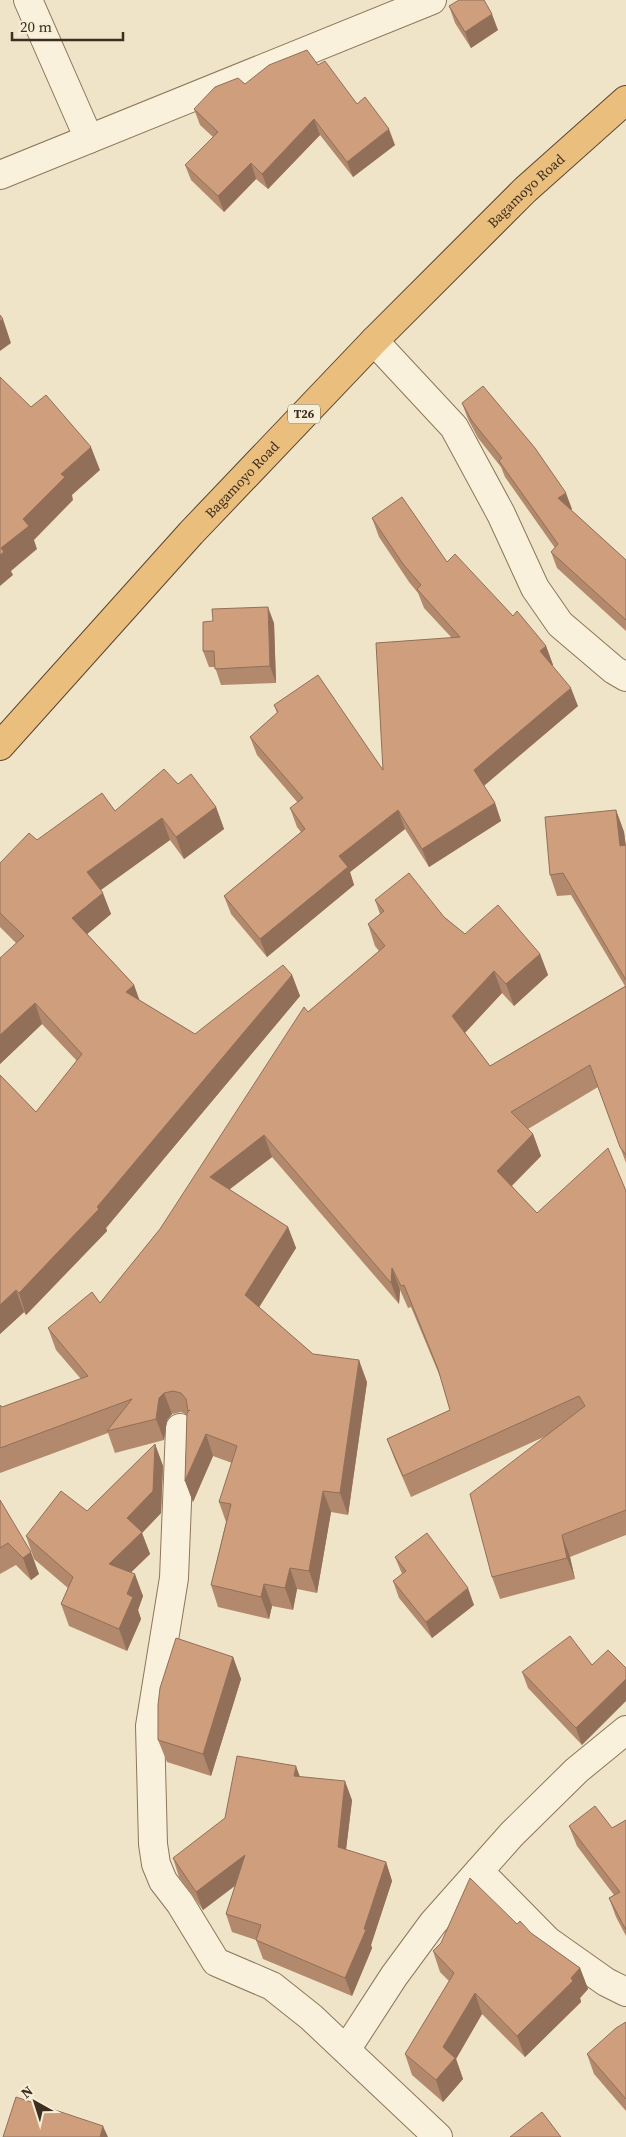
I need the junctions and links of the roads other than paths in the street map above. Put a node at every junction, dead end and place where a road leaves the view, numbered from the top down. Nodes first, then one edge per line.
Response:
1 (28, 0) edge
2 (432, 0) edge
3 (626, 100) edge
4 (89, 139) junction
5 (0, 175) edge
6 (374, 341) junction
7 (626, 677) edge
8 (0, 746) edge
9 (180, 1428) dead end
10 (626, 1730) edge
11 (480, 1871) junction
12 (626, 1992) edge
13 (346, 2050) junction
14 (438, 2137) edge

1 - 4 street
2 - 4 street
3 - 6 highway, Bagamoyo Road / T26
4 - 5 street
6 - 7 street
6 - 8 highway, Bagamoyo Road / T26
9 - 13 street
10 - 11 street
11 - 12 street
11 - 13 street
13 - 14 street

